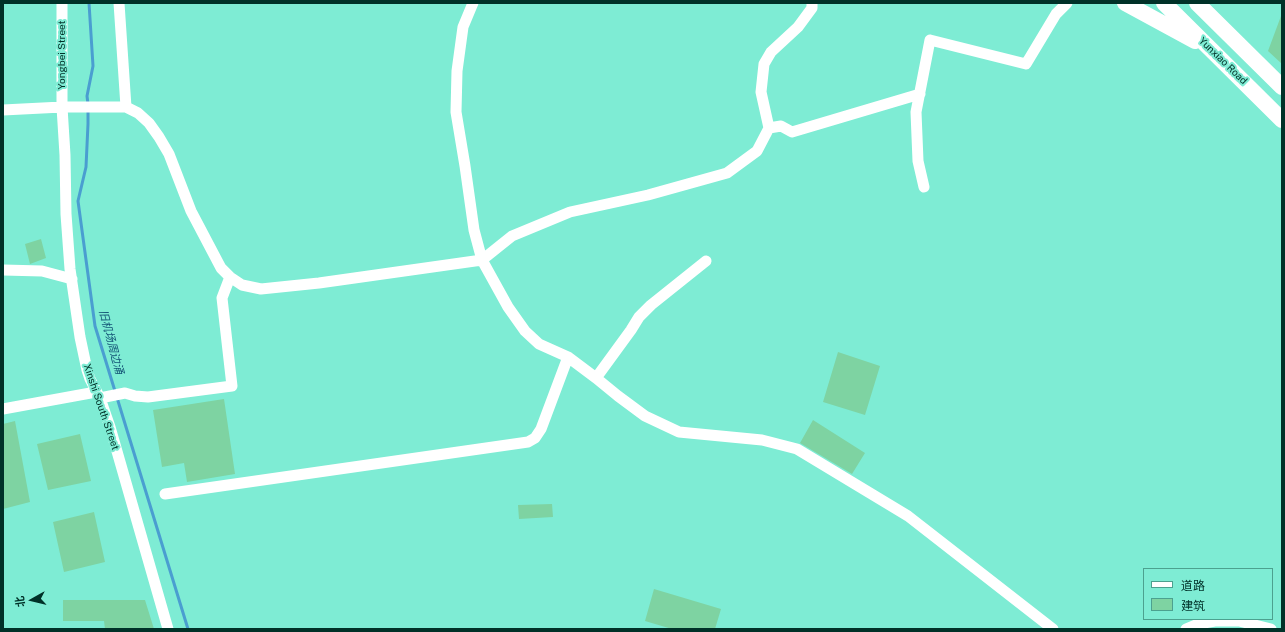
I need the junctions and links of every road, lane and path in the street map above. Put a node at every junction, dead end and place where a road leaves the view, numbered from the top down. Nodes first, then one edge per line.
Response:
1 (62, 3) edge
2 (119, 3) edge
3 (474, 3) edge
4 (812, 3) edge
5 (1066, 3) edge
6 (1125, 3) edge
7 (1164, 3) edge
8 (1197, 3) edge
9 (1212, 50) junction
10 (1282, 87) edge
11 (920, 94) junction
12 (62, 107) junction
13 (126, 107) junction
14 (3, 110) edge
15 (1282, 120) edge
16 (769, 128) junction
17 (924, 187) dead end
18 (482, 260) junction
19 (706, 261) dead end
20 (3, 270) edge
21 (230, 277) junction
22 (72, 279) junction
23 (568, 357) junction
24 (596, 378) junction
25 (101, 395) junction
26 (3, 409) edge
27 (166, 494) dead end
28 (168, 629) edge
29 (1053, 629) edge
30 (1186, 629) edge
31 (1271, 629) edge

1 - 12 street, Yongbei Street
2 - 13 street
3 - 18 street
4 - 16 street
5 - 11 street
6 - 9 main road
7 - 9 main road, Yunxiao Road
8 - 10 main road
9 - 15 main road, Yunxiao Road
11 - 16 street
11 - 17 street
12 - 13 street
12 - 14 street
12 - 22 street, Xinshi South Street
13 - 21 street
16 - 18 street
18 - 21 street
18 - 23 street
19 - 24 street
20 - 22 street
21 - 25 street
22 - 25 street, Xinshi South Street
23 - 24 street
23 - 27 street
24 - 29 street
25 - 26 street
25 - 28 street, Xinshi South Street
30 - 31 street

